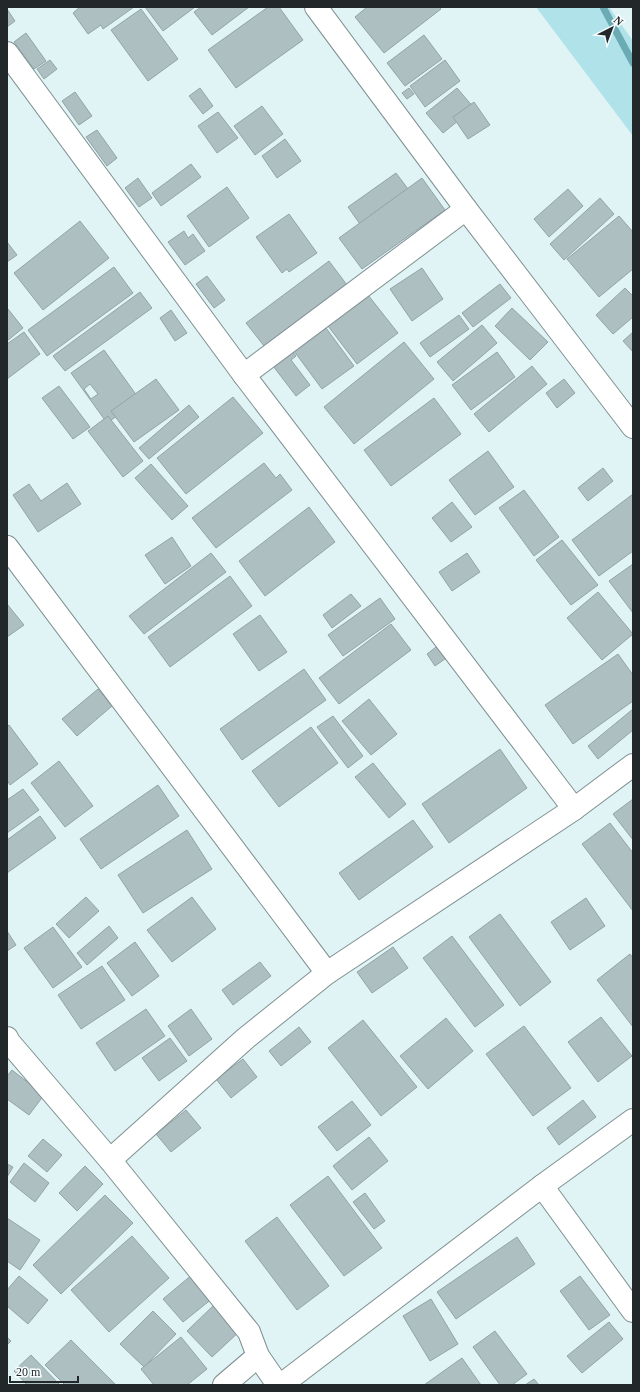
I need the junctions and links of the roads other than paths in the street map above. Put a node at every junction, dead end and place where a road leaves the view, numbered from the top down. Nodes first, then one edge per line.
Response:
1 (316, 7) edge
2 (7, 53) edge
3 (466, 209) junction
4 (244, 375) junction
5 (633, 427) edge
6 (7, 547) edge
7 (633, 765) edge
8 (574, 809) junction
9 (327, 973) junction
10 (8, 1041) edge
11 (633, 1120) edge
12 (110, 1160) junction
13 (542, 1186) junction
14 (633, 1311) edge
15 (258, 1356) junction
16 (224, 1385) edge
17 (279, 1385) edge

1 - 3 street
2 - 4 street
3 - 4 street
3 - 5 street
4 - 8 street
6 - 9 street
7 - 8 street
8 - 9 street
9 - 12 street
10 - 12 street
11 - 13 street
12 - 15 street
13 - 14 street
13 - 17 street
15 - 16 street
15 - 17 street

